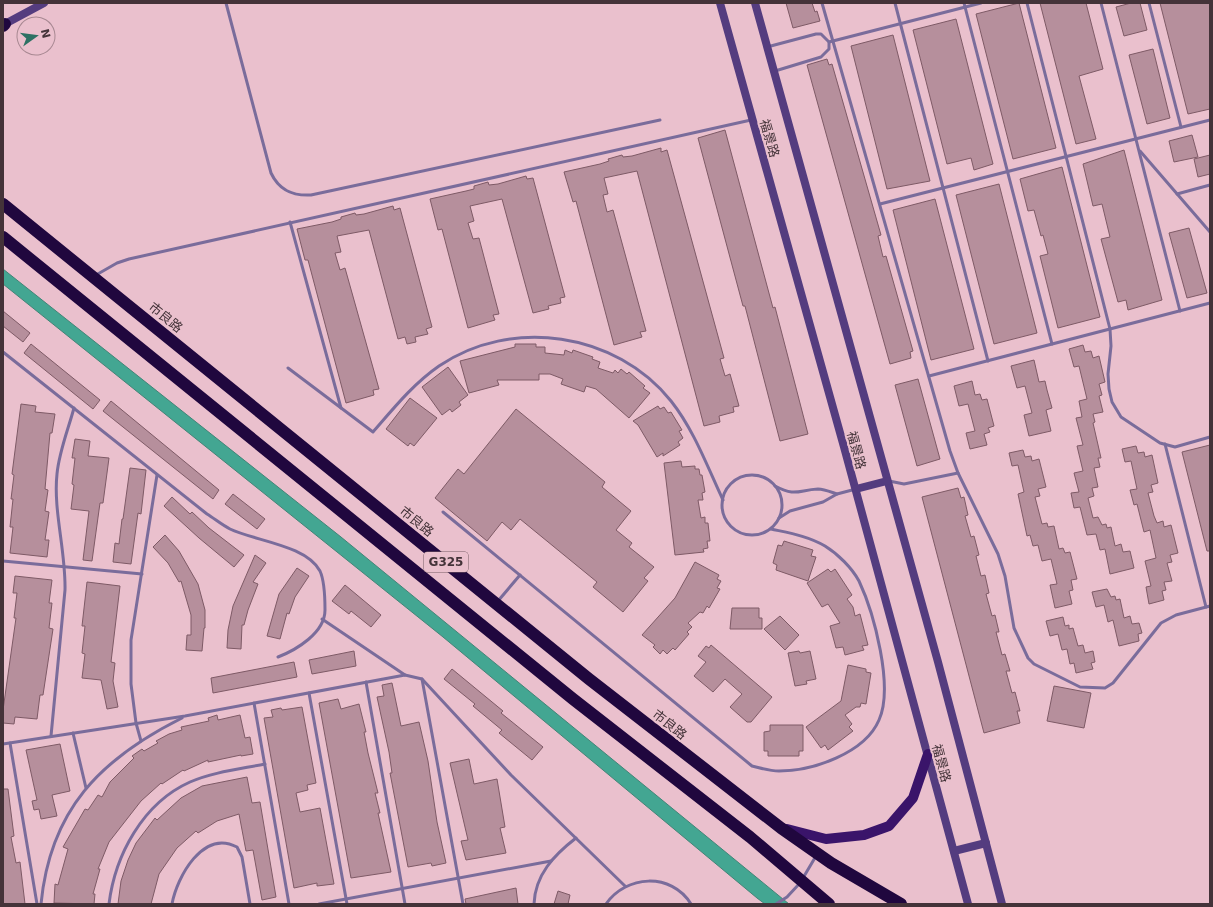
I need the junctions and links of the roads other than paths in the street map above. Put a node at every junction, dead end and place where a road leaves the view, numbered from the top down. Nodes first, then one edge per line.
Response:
1 (44, 3) edge
2 (226, 3) edge
3 (720, 3) edge
4 (755, 3) edge
5 (822, 3) edge
6 (895, 3) edge
7 (964, 3) edge
8 (981, 3) edge
9 (1027, 3) edge
10 (1101, 3) edge
11 (1149, 3) edge
12 (965, 7) junction
13 (900, 24) junction
14 (4, 25) edge
15 (831, 41) junction
16 (767, 47) junction
17 (774, 71) junction
18 (753, 119) junction
19 (660, 120) dead end
20 (1210, 120) edge
21 (1181, 127) junction
22 (1136, 139) junction
23 (1139, 150) junction
24 (1066, 157) junction
25 (1008, 172) junction
26 (1210, 185) edge
27 (943, 188) junction
28 (1177, 194) junction
29 (4, 204) edge
30 (880, 204) junction
31 (290, 222) junction
32 (1210, 232) edge
33 (3, 237) edge
34 (94, 277) junction
35 (1210, 303) edge
36 (1180, 311) junction
37 (1110, 329) junction
38 (1052, 344) junction
39 (3, 352) edge
40 (988, 361) junction
41 (288, 368) dead end
42 (928, 376) junction
43 (74, 408) junction
44 (341, 408) junction
45 (1210, 437) edge
46 (1165, 444) junction
47 (958, 473) junction
48 (157, 475) junction
49 (888, 481) junction
50 (775, 486) junction
51 (856, 489) junction
52 (837, 494) junction
53 (723, 500) junction
54 (443, 512) dead end
55 (779, 518) junction
56 (770, 529) junction
57 (3, 561) edge
58 (66, 567) junction
59 (142, 574) junction
60 (520, 575) junction
61 (496, 603) junction
62 (1210, 606) edge
63 (1206, 607) junction
64 (322, 618) junction
65 (278, 657) dead end
66 (404, 675) junction
67 (422, 679) junction
68 (366, 682) junction
69 (309, 693) junction
70 (254, 703) junction
71 (185, 716) junction
72 (136, 723) junction
73 (73, 733) junction
74 (51, 736) junction
75 (141, 741) junction
76 (10, 743) junction
77 (3, 744) edge
78 (928, 754) junction
79 (265, 764) junction
80 (86, 788) junction
81 (781, 828) junction
82 (576, 838) junction
83 (986, 843) junction
84 (954, 851) junction
85 (817, 854) junction
86 (550, 861) junction
87 (458, 878) junction
88 (801, 881) junction
89 (625, 886) junction
90 (402, 888) junction
91 (346, 899) junction
92 (826, 902) edge
93 (37, 904) edge
94 (41, 904) edge
95 (109, 904) edge
96 (172, 904) edge
97 (250, 904) edge
98 (289, 904) edge
99 (319, 904) edge
100 (347, 904) edge
101 (405, 904) edge
102 (463, 904) edge
103 (534, 904) edge
104 (606, 904) edge
105 (691, 904) edge
106 (776, 904) edge
107 (901, 904) edge
108 (968, 904) edge
109 (1002, 904) edge

1 - 14 main road
2 - 19 lane
3 - 18 main road, 福景路
4 - 16 main road, 福景路
5 - 15 lane
6 - 13 lane
7 - 12 lane
8 - 12 lane
9 - 24 lane
10 - 22 lane
11 - 21 lane
12 - 13 lane
12 - 25 lane
13 - 15 lane
13 - 27 lane
15 - 16 lane
15 - 17 lane
15 - 30 lane
16 - 17 main road, 福景路
17 - 49 main road, 福景路
18 - 31 lane
18 - 51 main road, 福景路
20 - 21 lane
21 - 22 lane
22 - 23 lane
22 - 24 lane
23 - 28 lane
23 - 36 lane
24 - 25 lane
24 - 37 lane
25 - 27 lane
25 - 38 lane
26 - 28 lane
27 - 30 lane
27 - 40 lane
28 - 32 lane
29 - 34 highway, 市良路 / G325
30 - 42 lane
31 - 34 lane
31 - 44 lane
33 - 88 highway, G325
34 - 61 highway, 市良路 / G325
35 - 36 lane
36 - 37 lane
37 - 38 lane
37 - 46 lane
38 - 40 lane
39 - 43 lane
40 - 42 lane
41 - 44 lane
42 - 47 lane
43 - 48 lane
43 - 58 lane
44 - 53 lane
45 - 46 lane
46 - 63 lane
47 - 49 lane
47 - 63 lane
48 - 59 lane
48 - 64 lane
49 - 51 main road
49 - 83 main road, 福景路
50 - 52 lane
50 - 53 lane
50 - 55 lane
51 - 52 lane
51 - 78 main road, 福景路
52 - 55 lane
53 - 56 lane
54 - 60 lane
55 - 56 lane
56 - 60 lane
57 - 58 lane
58 - 59 lane
58 - 74 lane
59 - 72 lane
60 - 61 lane
61 - 81 highway, 市良路 / G325
62 - 63 lane
64 - 65 lane
64 - 66 lane
66 - 67 lane
66 - 68 lane
67 - 82 lane
67 - 87 lane
68 - 69 lane
68 - 90 lane
69 - 70 lane
69 - 91 lane
70 - 71 lane
70 - 79 lane
71 - 72 lane
71 - 75 lane
72 - 73 lane
72 - 75 lane
73 - 74 lane
73 - 80 lane
74 - 76 lane
75 - 80 lane
76 - 77 lane
76 - 93 lane
78 - 81 main road
78 - 84 main road, 福景路
79 - 95 lane
79 - 98 lane
80 - 94 lane
81 - 85 highway, 市良路 / G325
82 - 86 lane
82 - 89 lane
83 - 84 main road
83 - 109 main road, 福景路
84 - 108 main road, 福景路
85 - 88 lane
85 - 107 highway, 市良路 / G325
86 - 87 lane
86 - 103 lane
87 - 90 lane
87 - 102 lane
88 - 92 highway, G325
88 - 106 lane
89 - 104 lane
89 - 105 lane
90 - 91 lane
90 - 101 lane
91 - 99 lane
91 - 100 lane
96 - 97 lane

